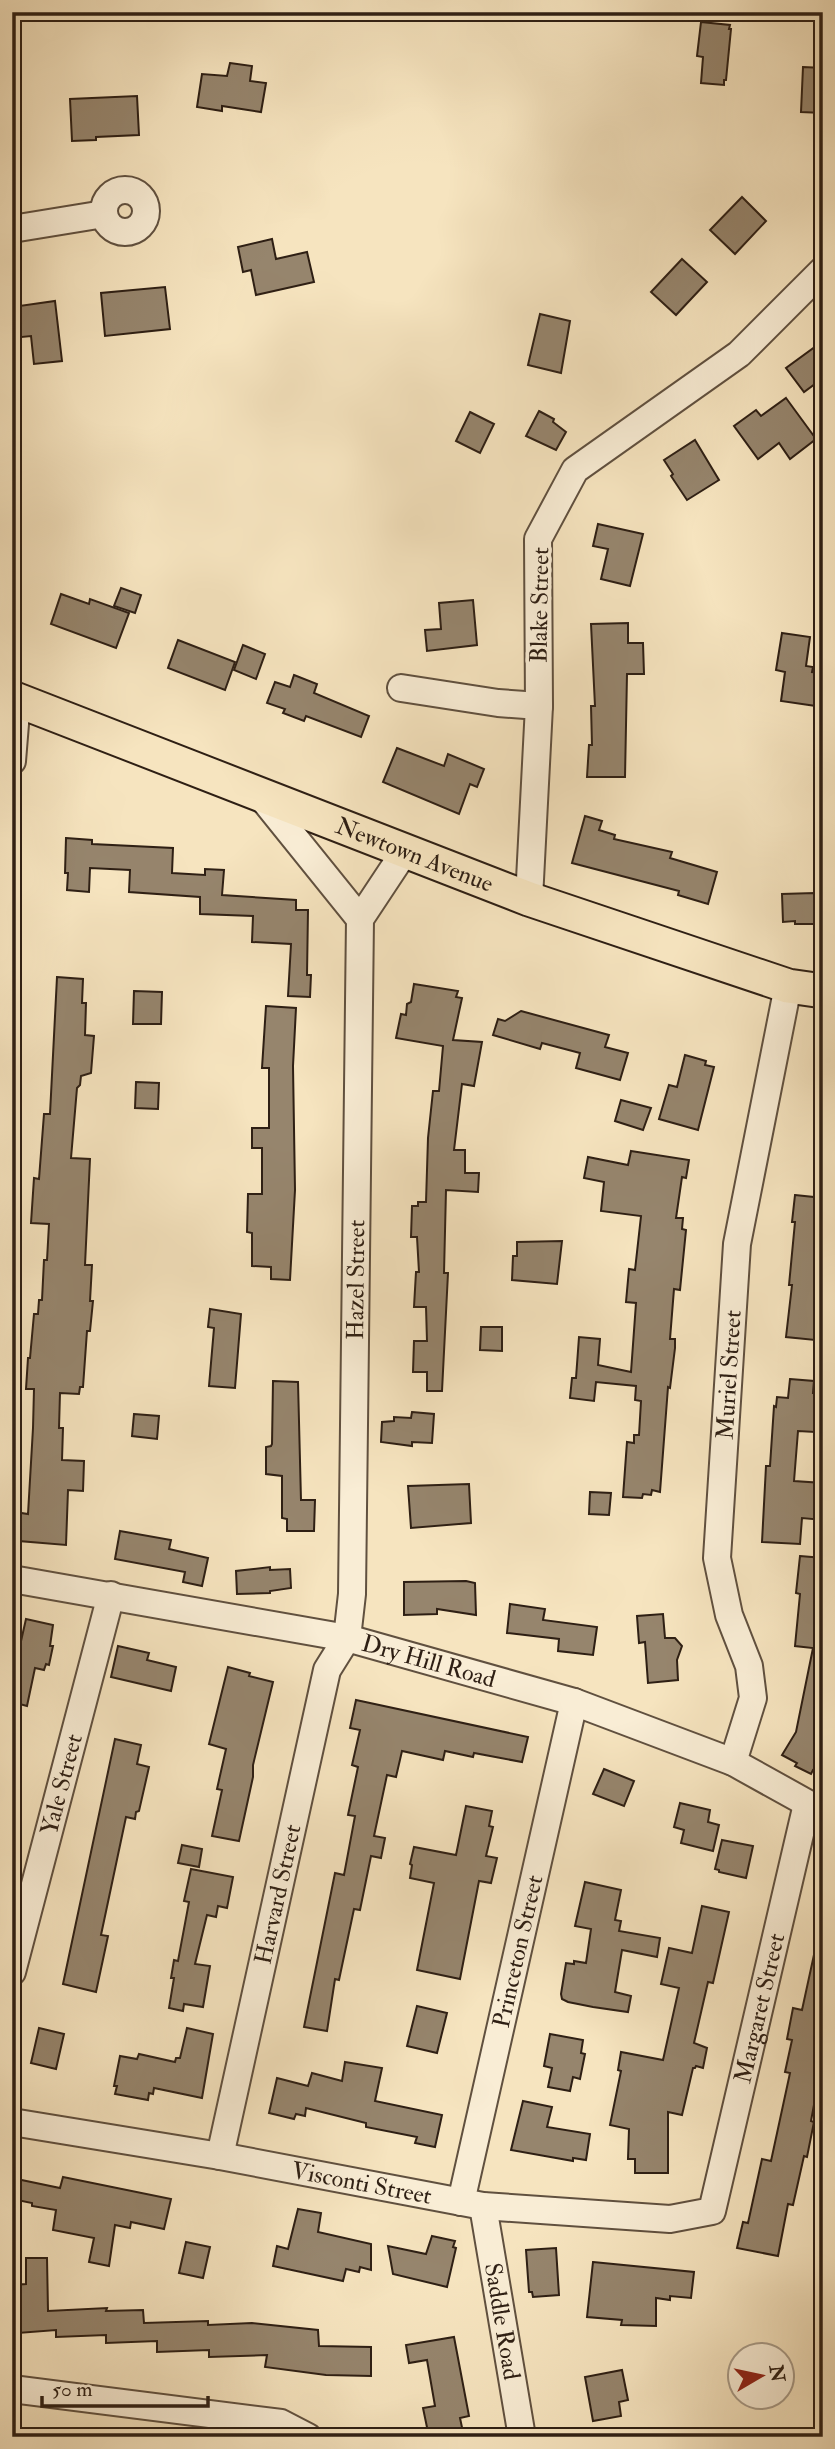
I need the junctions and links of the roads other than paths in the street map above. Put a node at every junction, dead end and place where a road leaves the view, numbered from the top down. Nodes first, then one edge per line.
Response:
1 (104, 214) dead end
2 (12, 229) edge
3 (823, 270) edge
4 (401, 688) dead end
5 (15, 699) edge
6 (539, 706) junction
7 (12, 761) edge
8 (260, 796) junction
9 (405, 851) junction
10 (529, 899) junction
11 (360, 919) junction
12 (788, 986) junction
13 (823, 991) edge
14 (12, 1579) edge
15 (110, 1595) junction
16 (346, 1637) junction
17 (574, 1702) junction
18 (733, 1762) junction
19 (815, 1808) edge
20 (12, 1972) edge
21 (12, 2122) edge
22 (220, 2157) junction
23 (472, 2204) junction
24 (712, 2211) joint
25 (12, 2389) edge
26 (308, 2437) edge
27 (522, 2437) edge

1 - 2 street
3 - 6 street, Blake Street
4 - 6 street
5 - 7 street
5 - 8 main road, Newtown Avenue
6 - 10 street, Blake Street
8 - 9 main road, Newtown Avenue
8 - 11 street
9 - 10 main road, Newtown Avenue
9 - 11 street
10 - 12 main road, Newtown Avenue
11 - 16 street, Hazel Street
12 - 13 main road, Newtown Avenue
12 - 18 street, Muriel Street
14 - 15 street, Dry Hill Road
15 - 16 street, Dry Hill Road
15 - 20 street, Yale Street
16 - 17 street, Dry Hill Road
16 - 22 street, Harvard Street
17 - 18 street, Dry Hill Road
17 - 23 street, Princeton Street
18 - 19 street, Dry Hill Road
19 - 24 street, Margaret Street
21 - 22 street, Visconti Street
22 - 23 street, Visconti Street
23 - 24 street, Visconti Street
23 - 27 street, Saddle Road
25 - 26 street

